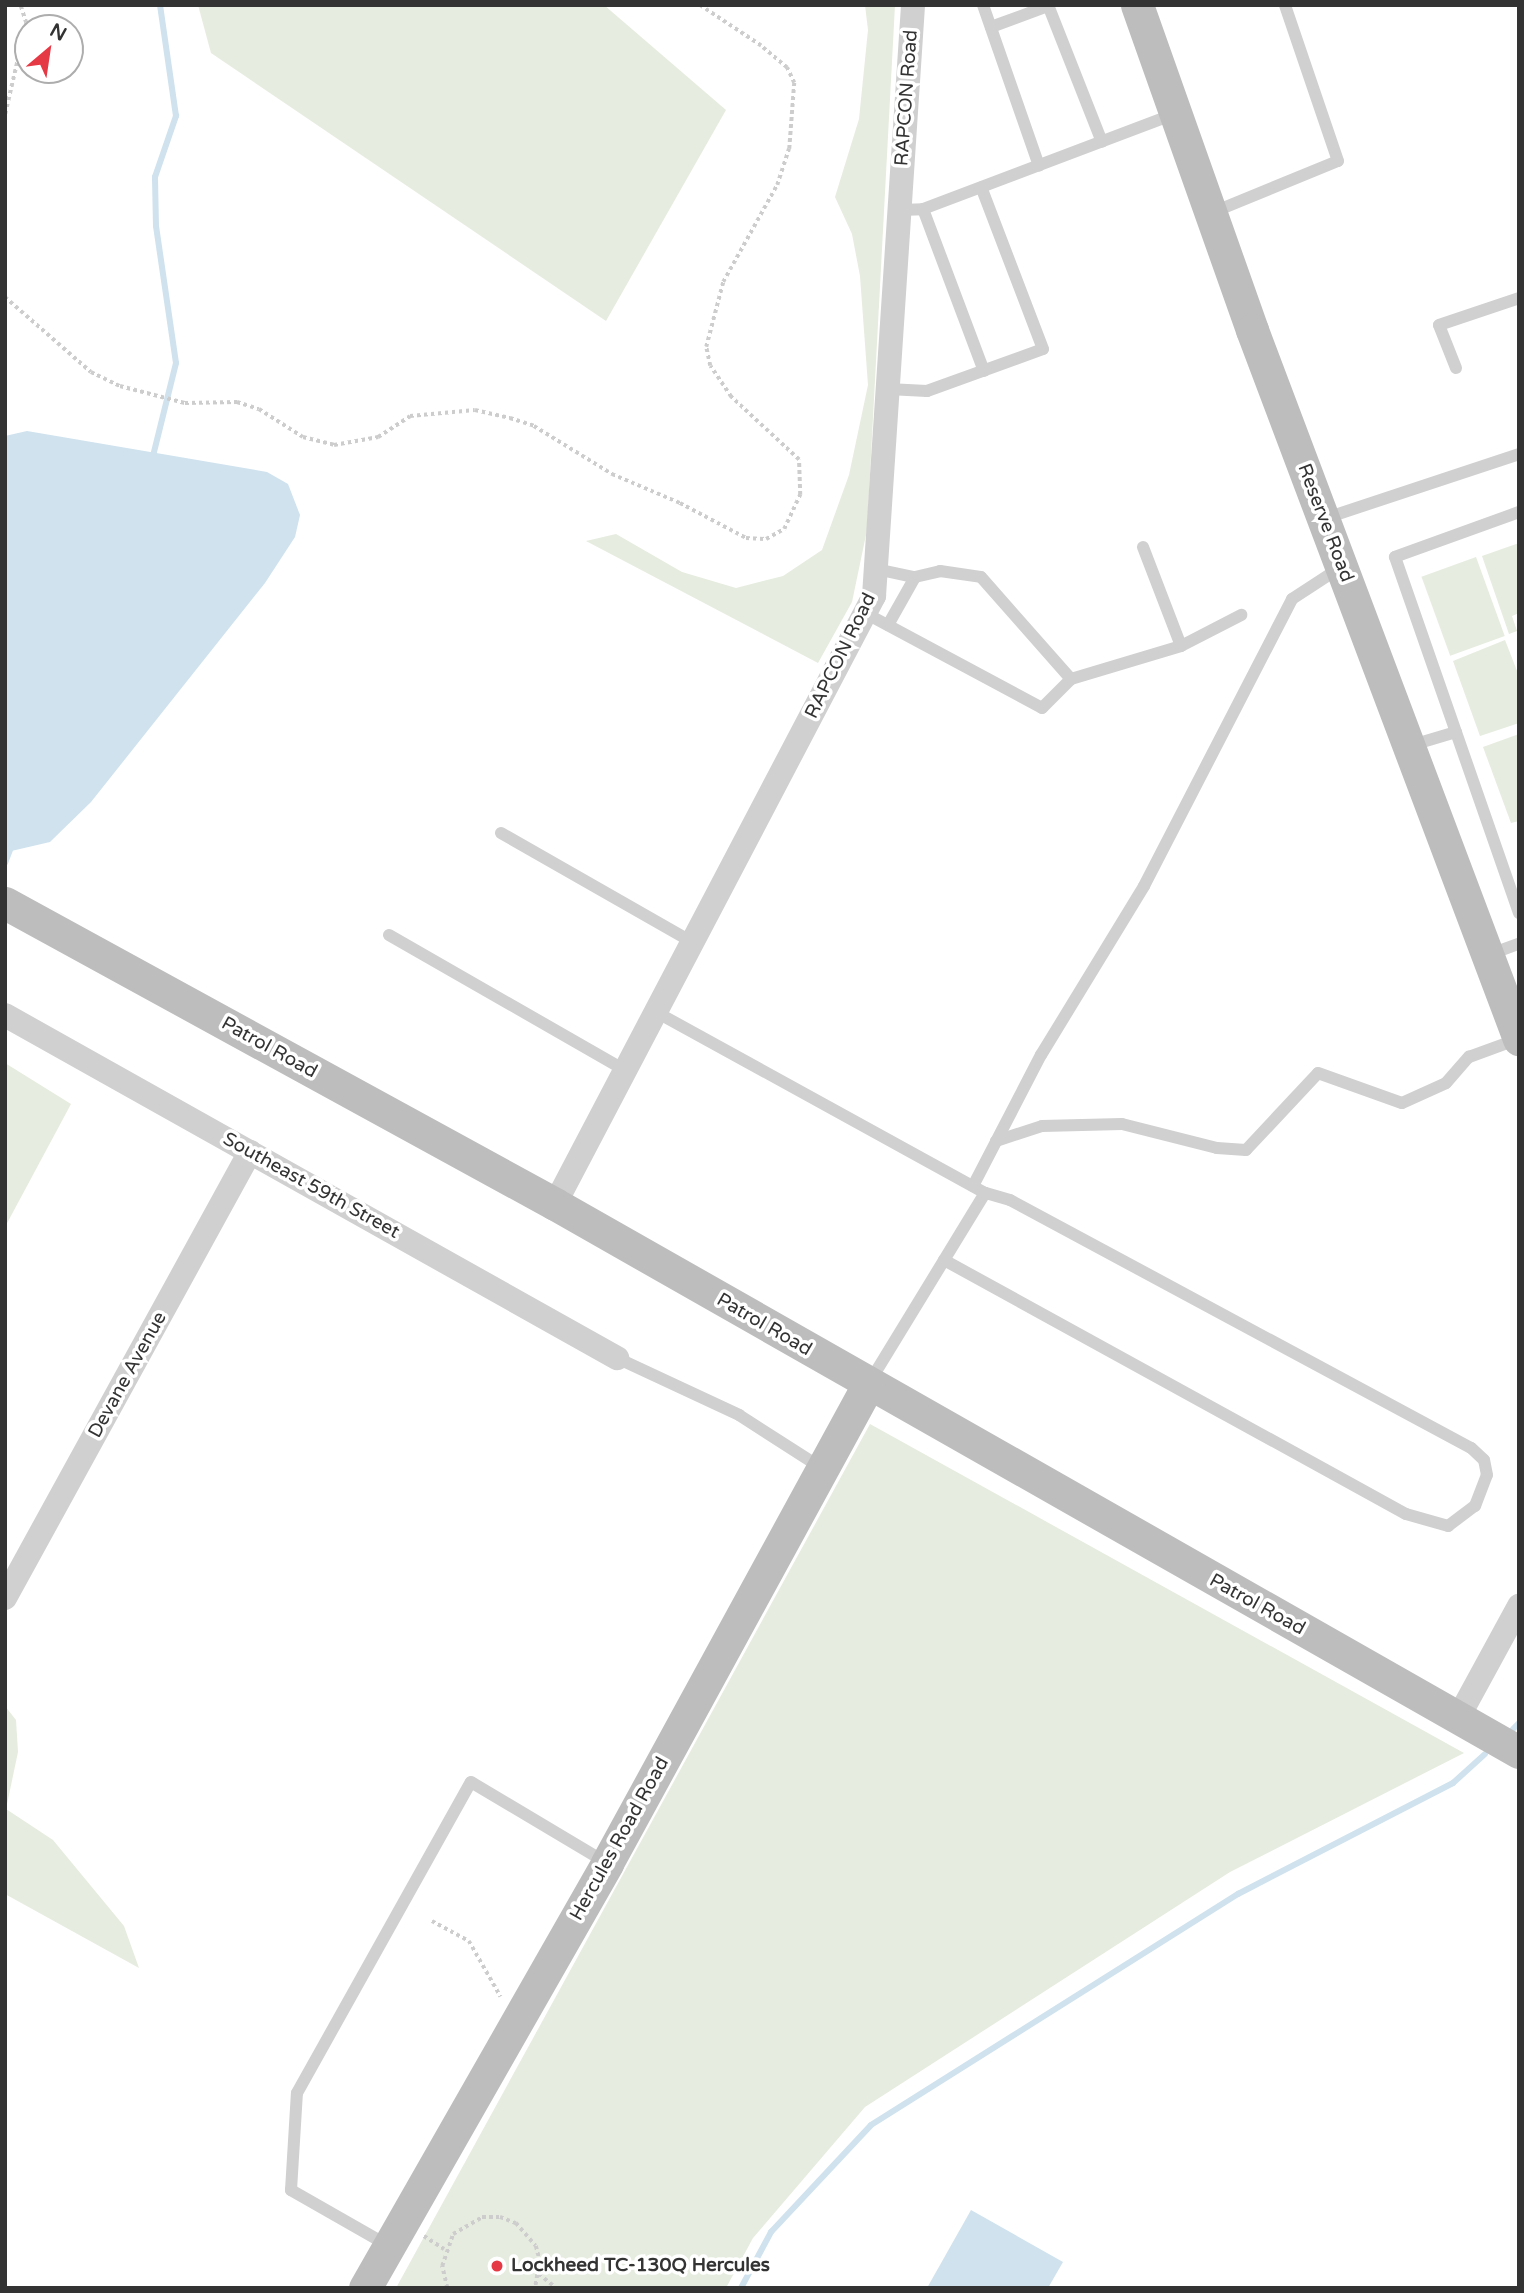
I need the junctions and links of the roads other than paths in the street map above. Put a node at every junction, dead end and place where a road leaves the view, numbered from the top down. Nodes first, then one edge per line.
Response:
1 (913, 5) edge
2 (983, 5) edge
3 (1285, 5) edge
4 (1048, 6) edge
5 (1138, 6) edge
6 (991, 27) junction
7 (1175, 114) junction
8 (1102, 142) junction
9 (1039, 166) junction
10 (981, 187) junction
11 (911, 209) junction
12 (1210, 213) junction
13 (1519, 298) edge
14 (1456, 368) dead end
15 (984, 370) junction
16 (888, 389) junction
17 (1519, 454) edge
18 (1519, 512) edge
19 (1323, 519) junction
20 (1143, 547) dead end
21 (1341, 567) junction
22 (876, 569) junction
23 (915, 577) junction
24 (866, 613) junction
25 (1241, 615) dead end
26 (888, 625) junction
27 (1181, 646) junction
28 (1071, 679) junction
29 (1456, 732) junction
30 (1409, 747) junction
31 (501, 833) dead end
32 (5, 903) edge
33 (1519, 913) edge
34 (389, 935) dead end
35 (692, 942) junction
36 (1519, 944) edge
37 (1487, 955) junction
38 (656, 1012) junction
39 (5, 1016) edge
40 (1519, 1039) edge
41 (625, 1070) junction
42 (996, 1141) junction
43 (250, 1152) junction
44 (973, 1186) junction
45 (985, 1193) junction
46 (555, 1204) junction
47 (944, 1260) junction
48 (617, 1358) joint
49 (868, 1385) junction
50 (822, 1468) junction
51 (5, 1598) edge
52 (1519, 1606) edge
53 (1458, 1718) junction
54 (1519, 1752) edge
55 (607, 1863) junction
56 (405, 2240) junction
57 (365, 2288) edge

1 - 11 street, RAPCON Road
2 - 6 lane
3 - 12 lane
4 - 6 lane
4 - 8 lane
5 - 7 street, Reserve Road
6 - 9 lane
7 - 8 lane
7 - 12 street, Reserve Road
8 - 9 lane
9 - 10 lane
10 - 11 lane
10 - 15 lane
11 - 15 lane
11 - 16 street, RAPCON Road
12 - 19 street, Reserve Road
13 - 14 lane
15 - 16 lane
16 - 22 street, RAPCON Road
17 - 19 lane
18 - 29 lane
19 - 21 street, Reserve Road
20 - 27 lane
21 - 30 street, Reserve Road
21 - 42 lane
22 - 23 lane
22 - 24 street, RAPCON Road
23 - 26 lane
23 - 28 lane
24 - 26 lane
24 - 35 street, RAPCON Road
25 - 27 lane
26 - 28 lane
27 - 28 lane
29 - 30 lane
29 - 33 lane
30 - 37 street, Reserve Road
31 - 35 lane
32 - 46 street, Patrol Road
34 - 41 lane
35 - 38 street, RAPCON Road
36 - 37 lane
37 - 40 street, Reserve Road
38 - 41 street, RAPCON Road
38 - 44 lane
39 - 43 street, Southeast 59th Street
40 - 42 lane
41 - 46 street, RAPCON Road
42 - 44 lane
43 - 48 street, Southeast 59th Street
43 - 51 street, Devane Avenue
44 - 45 lane
45 - 47 lane
45 - 47 lane
46 - 49 street, Patrol Road
47 - 49 lane
48 - 50 lane
49 - 50 street, Hercules Road Road
49 - 53 street, Patrol Road
50 - 55 street, Hercules Road Road
52 - 53 street
53 - 54 street, Patrol Road
55 - 56 street, Hercules Road Road
55 - 56 lane
56 - 57 street, Hercules Road Road

